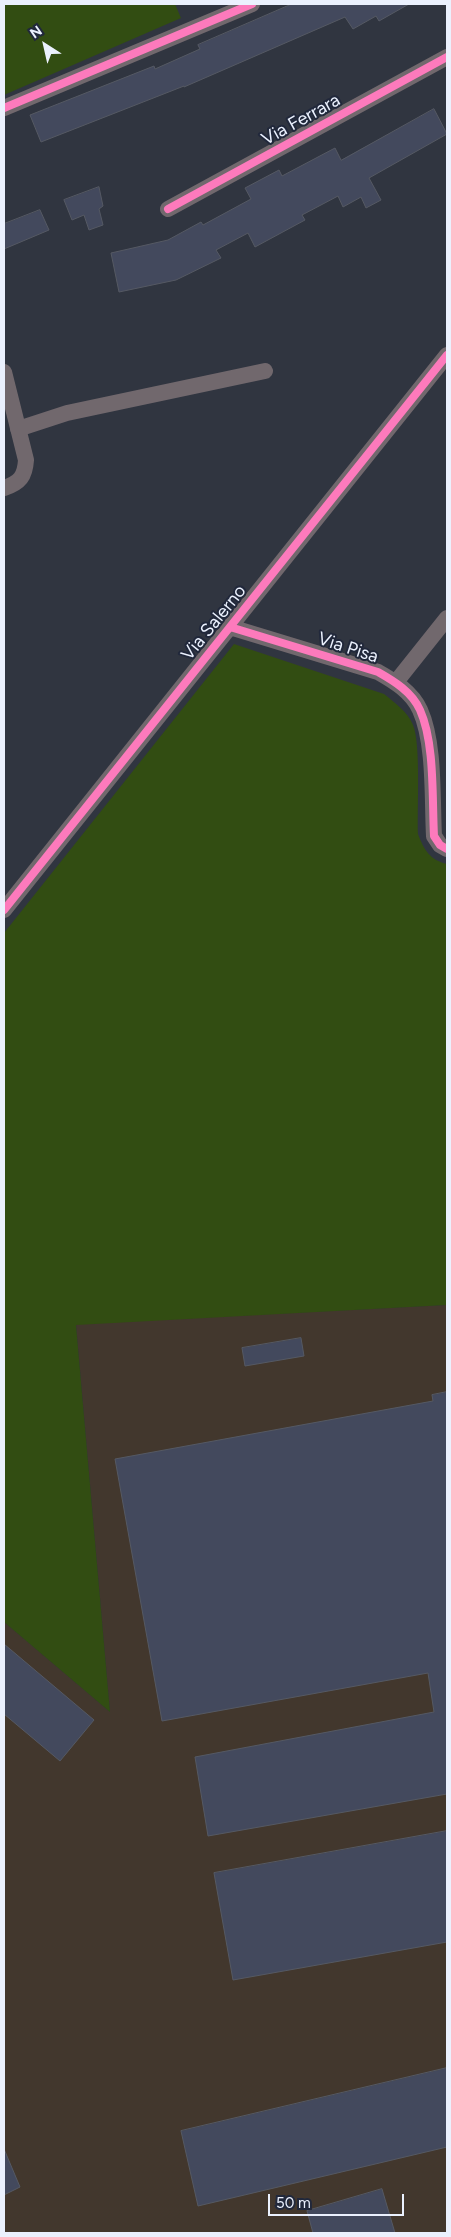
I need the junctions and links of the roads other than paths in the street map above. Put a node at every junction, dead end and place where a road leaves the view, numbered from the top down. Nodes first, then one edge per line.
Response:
1 (246, 5) edge
2 (447, 57) edge
3 (4, 108) edge
4 (168, 209) dead end
5 (447, 355) edge
6 (265, 371) dead end
7 (4, 372) edge
8 (18, 429) junction
9 (4, 488) edge
10 (447, 618) edge
11 (230, 627) junction
12 (396, 682) junction
13 (447, 849) edge
14 (4, 910) edge

1 - 3 street
2 - 4 street, Via Ferrara
5 - 11 street, Via Salerno
6 - 8 street
7 - 8 street
8 - 9 street
10 - 12 street
11 - 12 street, Via Pisa
11 - 14 street, Via Salerno
12 - 13 street, Via Pisa

